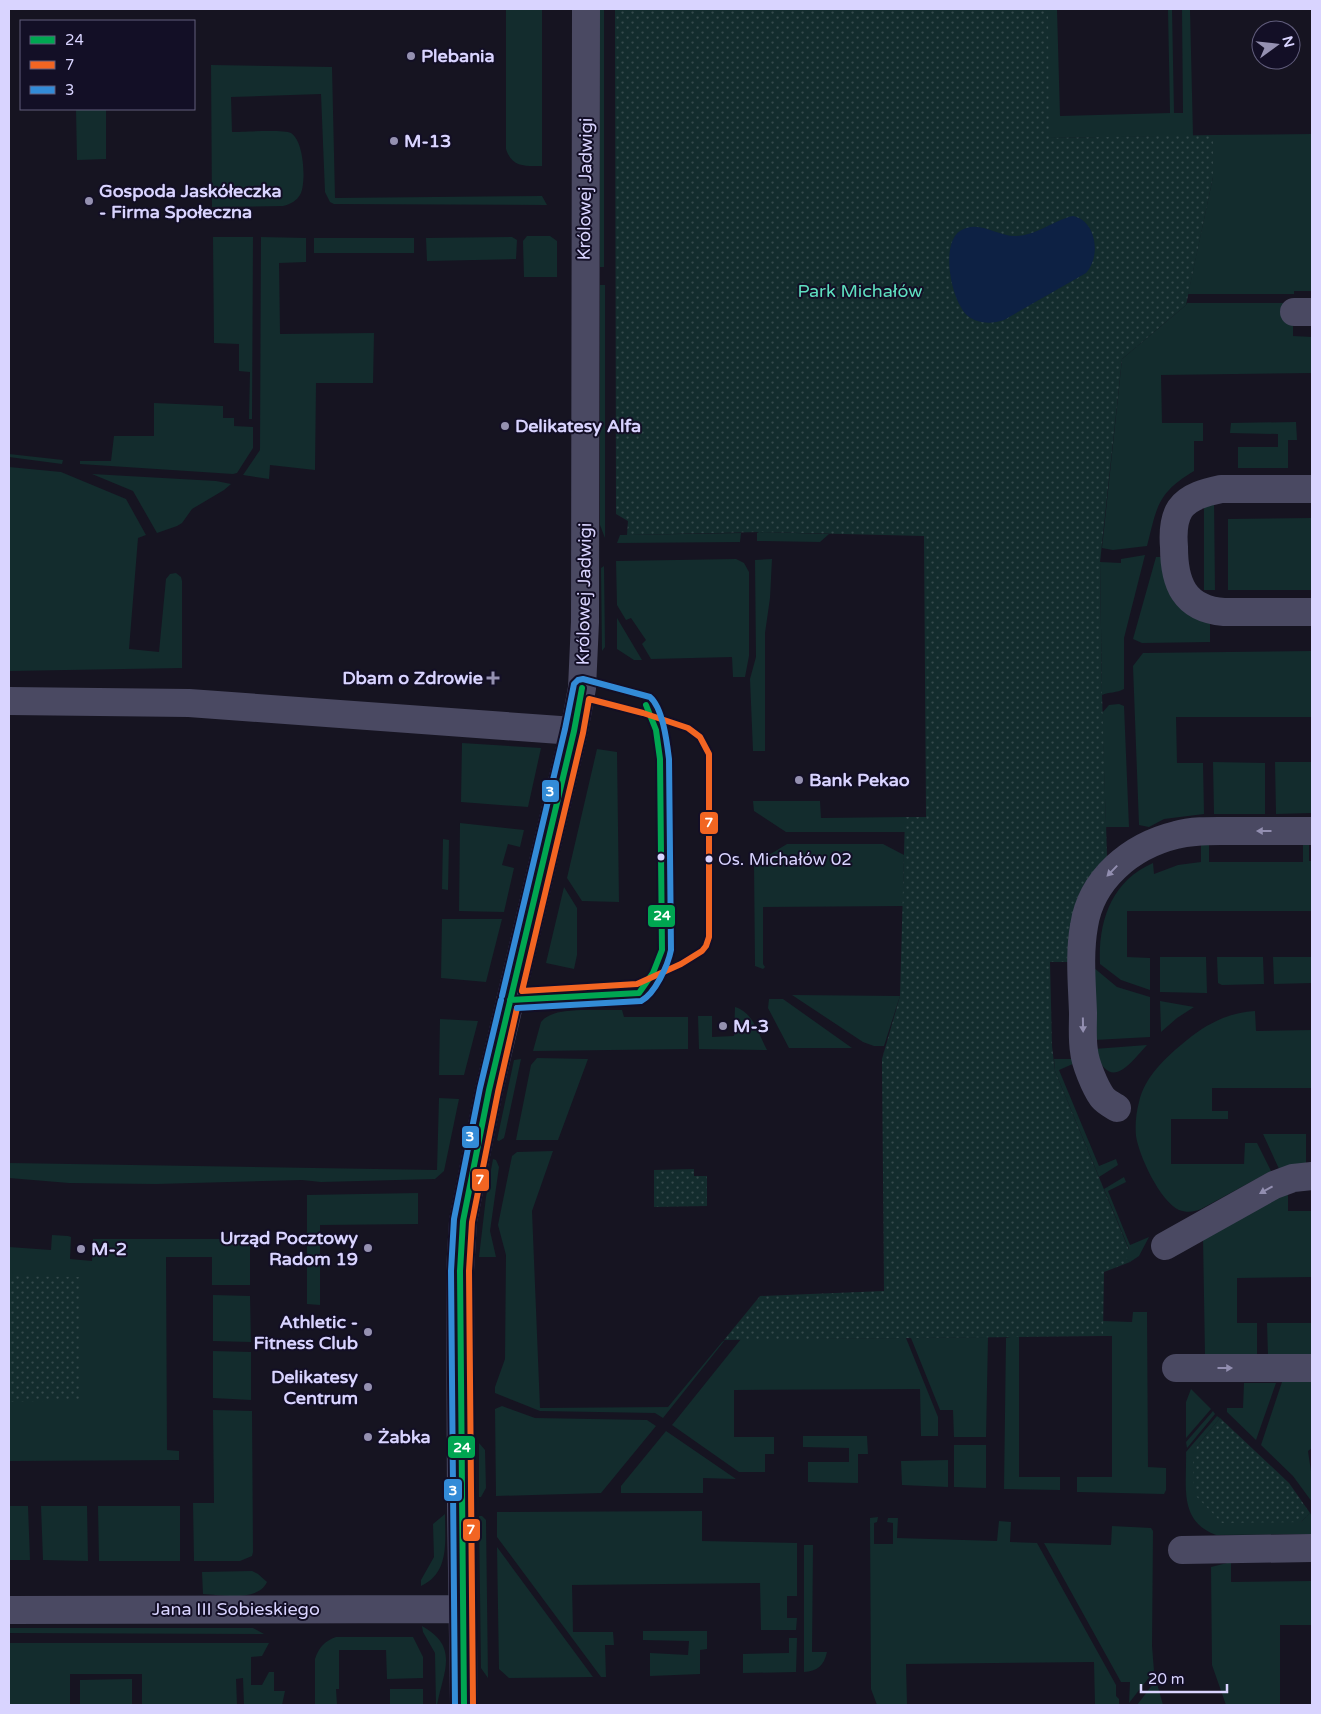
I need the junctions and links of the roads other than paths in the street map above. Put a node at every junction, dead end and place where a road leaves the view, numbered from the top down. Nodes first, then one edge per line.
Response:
1 (586, 9) edge
2 (1312, 489) edge
3 (1312, 612) edge
4 (9, 701) edge
5 (574, 731) junction
6 (1312, 831) edge
7 (1117, 1108) dead end
8 (1312, 1176) edge
9 (1165, 1246) dead end
10 (1176, 1368) dead end
11 (1312, 1368) edge
12 (1312, 1548) edge
13 (1182, 1550) dead end
14 (463, 1609) junction
15 (9, 1610) edge
16 (464, 1705) edge

1 - 5 street, Królowej Jadwigi
2 - 3 street
4 - 5 street
5 - 14 street, Królowej Jadwigi
6 -> 7 street
8 -> 9 street
10 -> 11 street
12 - 13 street
14 - 15 street, Jana III Sobieskiego
14 - 16 street, Królowej Jadwigi

